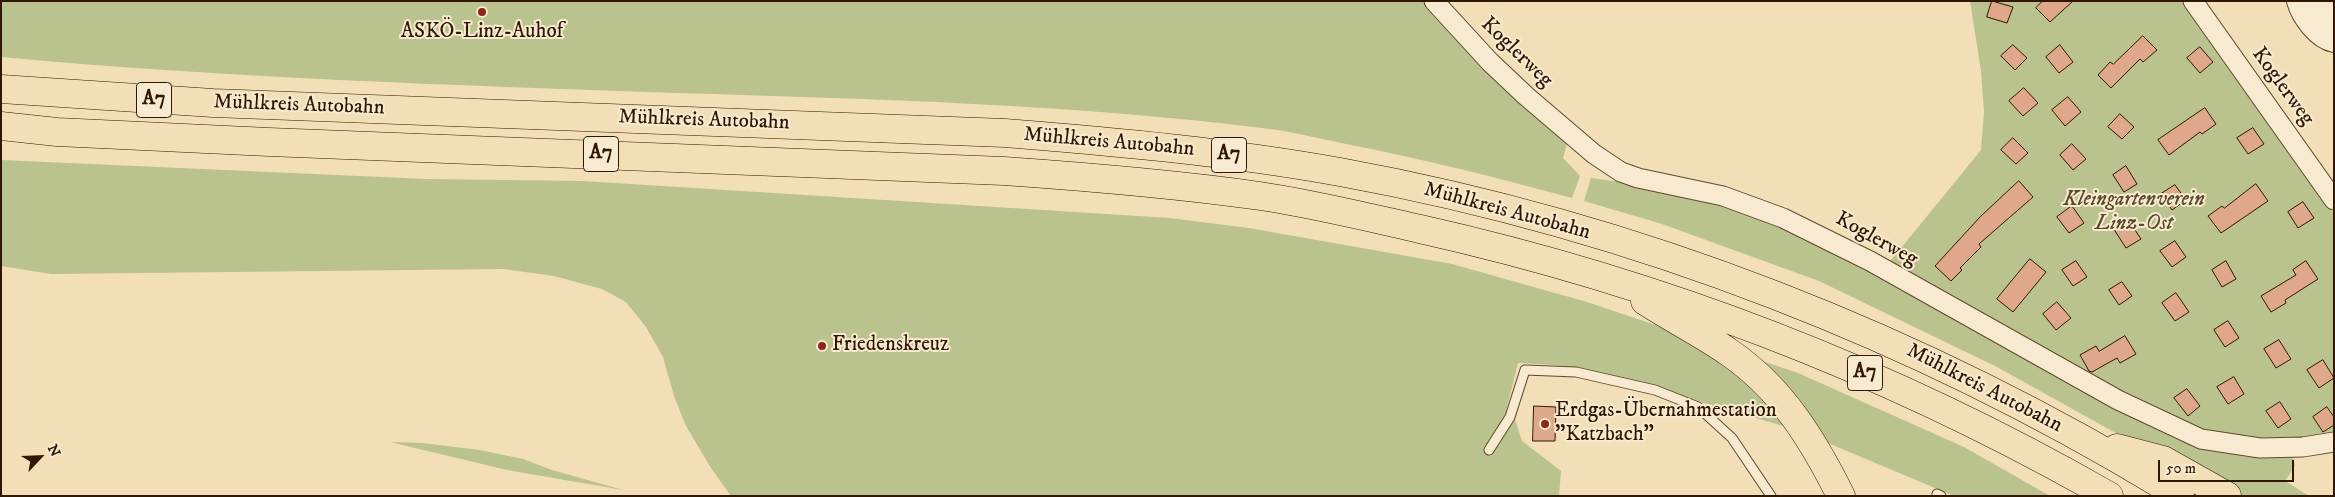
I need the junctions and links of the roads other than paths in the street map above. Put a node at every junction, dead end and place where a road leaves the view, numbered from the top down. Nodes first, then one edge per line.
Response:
1 (1434, 1) edge
2 (2193, 1) edge
3 (2298, 1) edge
4 (2316, 1) edge
5 (2334, 19) edge
6 (2334, 41) edge
7 (1, 89) edge
8 (1, 126) edge
9 (2334, 200) edge
10 (1608, 278) junction
11 (2079, 437) junction
12 (2334, 442) edge
13 (1489, 450) dead end
14 (1771, 496) edge
15 (1841, 496) edge
16 (2109, 496) edge
17 (2180, 496) edge
18 (2227, 496) edge

1 - 12 street, Koglerweg
2 - 9 street, Koglerweg
3 - 6 street
4 - 5 street
7 - 11 highway, Mühlkreis Autobahn / A7
8 - 10 highway, Mühlkreis Autobahn / A7
10 - 15 highway
10 - 16 highway, Mühlkreis Autobahn / A7
11 - 17 highway, Mühlkreis Autobahn / A7
11 - 18 highway
13 - 14 lane

